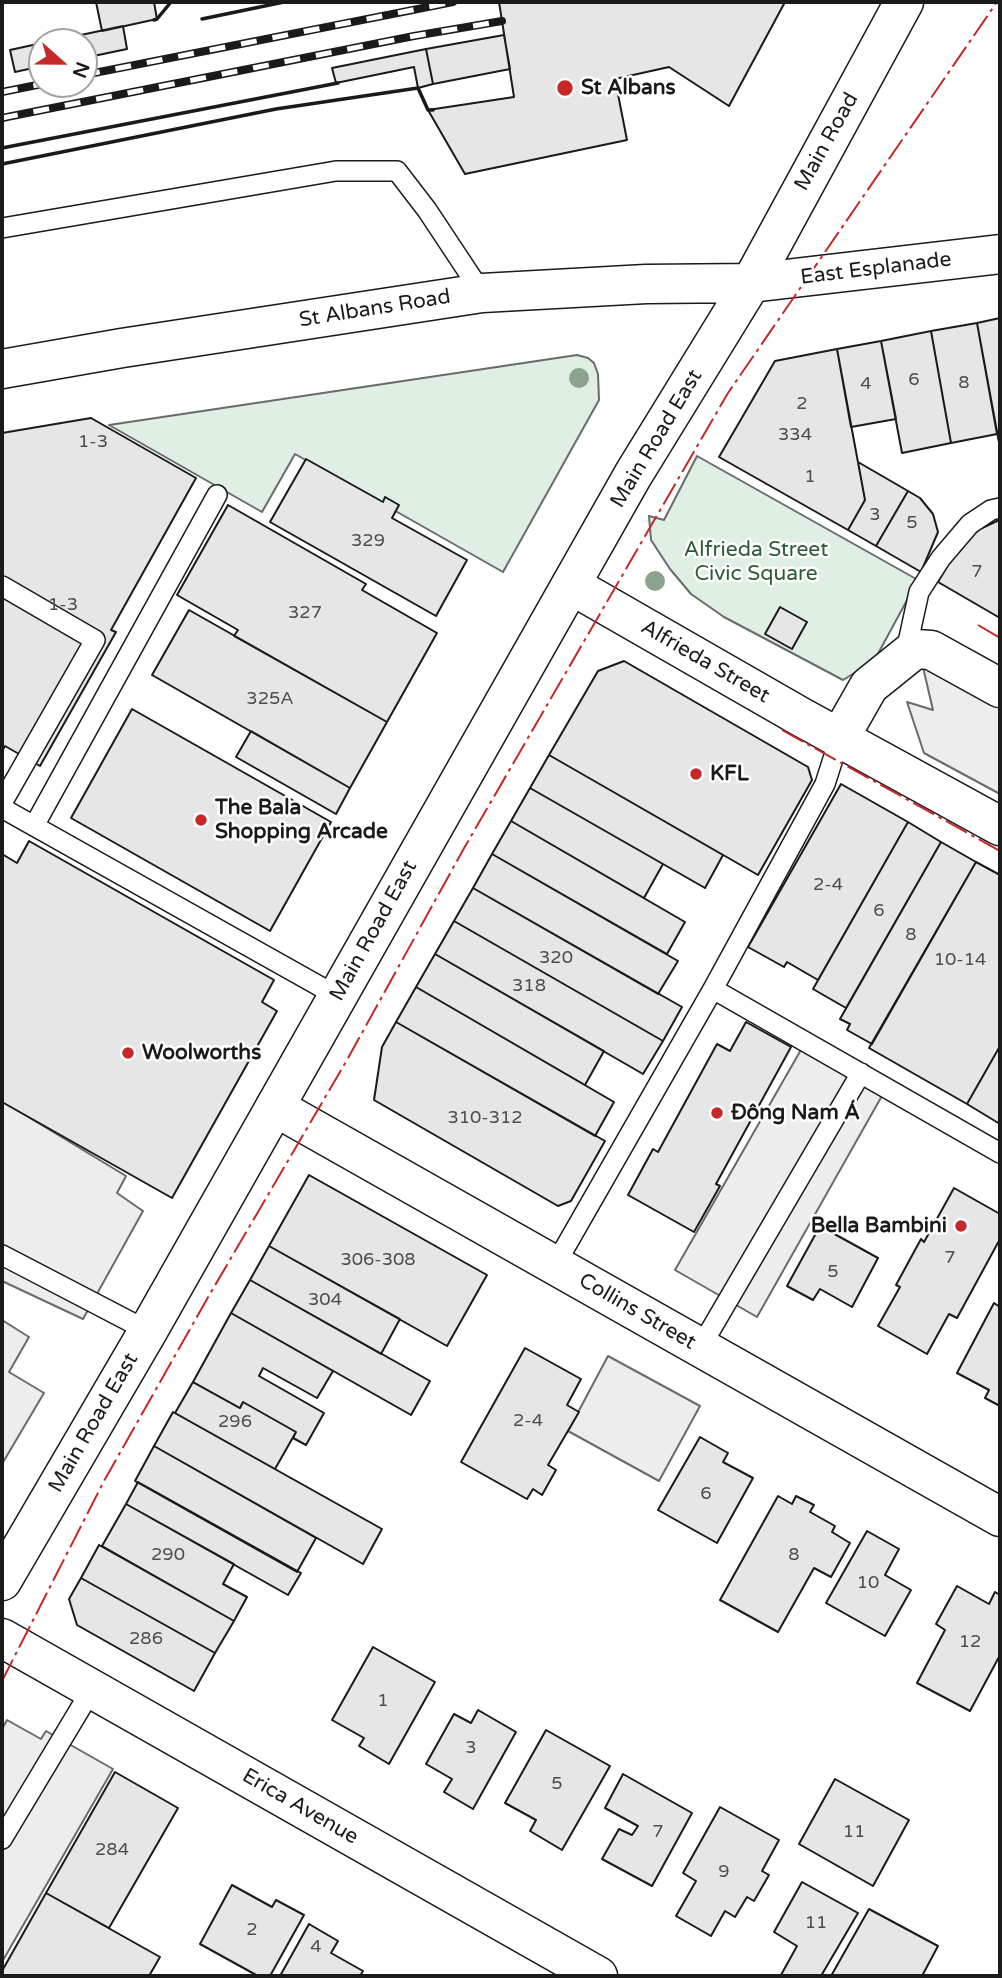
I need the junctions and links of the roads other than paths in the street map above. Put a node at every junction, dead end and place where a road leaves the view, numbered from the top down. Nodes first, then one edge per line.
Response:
1 (904, 2) edge
2 (2, 228) edge
3 (1000, 254) edge
4 (751, 283) junction
5 (482, 293) junction
6 (2, 369) edge
7 (217, 495) dead end
8 (1000, 508) edge
9 (571, 585) junction
10 (2, 586) edge
11 (905, 656) junction
12 (1000, 688) edge
13 (840, 737) junction
14 (2, 803) edge
15 (2, 808) edge
16 (34, 826) junction
17 (1000, 826) edge
18 (713, 989) junction
19 (337, 996) junction
20 (860, 1073) junction
21 (275, 1107) junction
22 (1000, 1153) edge
23 (2, 1255) edge
24 (555, 1265) junction
25 (148, 1331) junction
26 (701, 1348) junction
27 (1000, 1517) edge
28 (2, 1581) edge
29 (2, 1638) edge
30 (92, 1689) junction
31 (2, 1839) edge
32 (598, 1976) edge

1 - 4 main road, Main Road
2 - 5 lane
3 - 4 main road, East Esplanade
4 - 5 main road, St Albans Road
4 - 9 main road, Main Road East
5 - 6 main road, St Albans Road
7 - 16 lane
8 - 11 lane
9 - 13 main road, Alfrieda Street
9 - 19 main road, Main Road East
10 - 14 lane
11 - 12 main road
11 - 13 main road
13 - 17 main road, Alfrieda Street
13 - 18 lane
15 - 16 lane
16 - 19 lane
18 - 20 lane
18 - 24 lane
19 - 21 main road, Main Road East
20 - 22 lane
20 - 26 lane
21 - 24 main road, Collins Street
21 - 25 main road, Main Road East
23 - 25 lane
24 - 26 main road, Collins Street
25 - 28 main road, Main Road East
26 - 27 main road, Collins Street
29 - 30 main road, Erica Avenue
30 - 31 lane
30 - 32 main road, Erica Avenue

